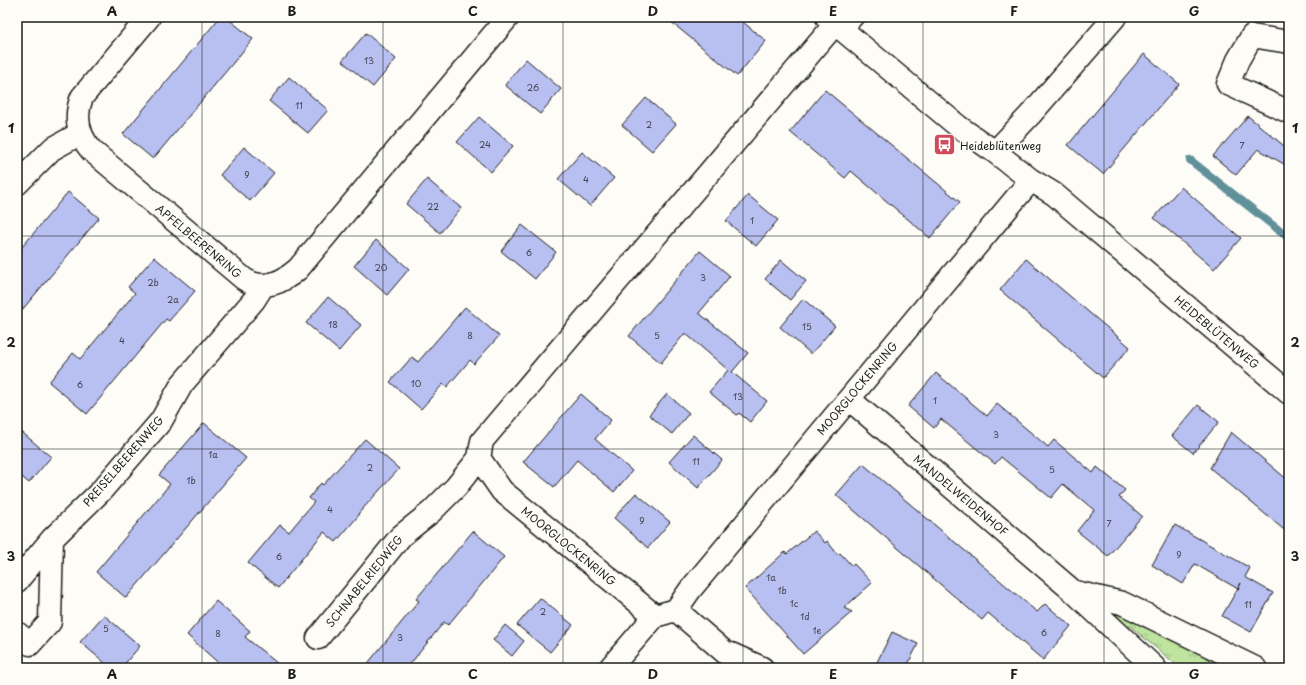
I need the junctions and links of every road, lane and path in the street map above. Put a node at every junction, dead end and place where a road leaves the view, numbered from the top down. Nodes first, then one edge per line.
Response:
1 (149, 17) edge
2 (508, 17) edge
3 (1115, 17) edge
4 (842, 22) edge
5 (1289, 42) edge
6 (1289, 112) edge
7 (81, 133) junction
8 (995, 152) junction
9 (1031, 180) junction
10 (17, 184) edge
11 (263, 286) junction
12 (1289, 393) edge
13 (849, 399) junction
14 (479, 458) junction
15 (52, 539) junction
16 (17, 580) edge
17 (1074, 592) junction
18 (676, 610) junction
19 (654, 616) junction
20 (17, 632) edge
21 (318, 638) dead end
22 (724, 652) junction
23 (610, 668) edge
24 (743, 668) edge
25 (762, 668) edge
26 (1155, 668) edge
27 (1255, 668) edge

1 - 7 street, APFELBEERENRING
2 - 11 street
3 - 8 street
4 - 8 street, HEIDEBLÜTENWEG
4 - 14 street
5 - 6 street
7 - 10 street
7 - 11 street, APFELBEERENRING
8 - 9 street, HEIDEBLÜTENWEG
9 - 12 street, HEIDEBLÜTENWEG
9 - 13 street, MOORGLOCKENRING
11 - 15 street, PREISELBEERENWEG
13 - 17 street, MANDELWEIDENHOF
13 - 18 street, MOORGLOCKENRING
14 - 19 street, MOORGLOCKENRING
14 - 21 street, SCHNABELRIEDWEG
15 - 16 street, PREISELBEERENWEG
15 - 20 street
17 - 26 street, MANDELWEIDENHOF
17 - 27 street, MANDELWEIDENHOF
18 - 19 street
18 - 22 street
19 - 23 street
22 - 24 street
22 - 25 street

